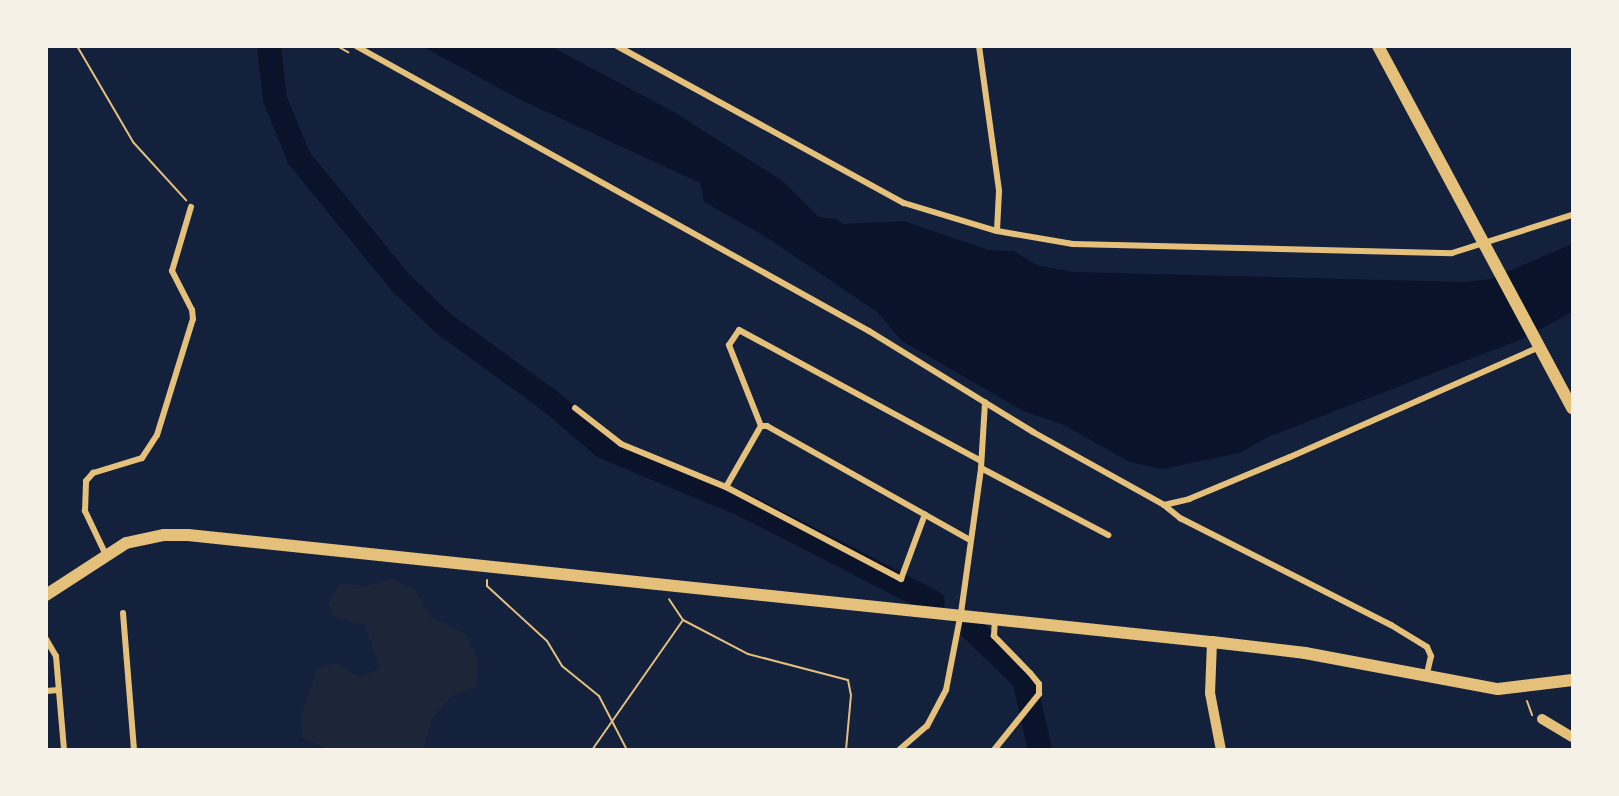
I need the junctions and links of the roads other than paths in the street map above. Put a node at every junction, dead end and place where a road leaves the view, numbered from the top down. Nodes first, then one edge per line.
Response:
1 (356, 46) edge
2 (617, 46) edge
3 (979, 46) edge
4 (1378, 46) edge
5 (191, 207) road end
6 (1572, 215) edge
7 (997, 231) junction
8 (1487, 247) junction
9 (1540, 346) junction
10 (985, 402) junction
11 (574, 408) dead end
12 (1572, 408) edge
13 (761, 426) junction
14 (981, 465) junction
15 (726, 487) junction
16 (1164, 505) junction
17 (925, 514) junction
18 (1108, 535) dead end
19 (970, 540) junction
20 (105, 554) junction
21 (46, 596) edge
22 (123, 613) dead end
23 (961, 613) junction
24 (995, 618) junction
25 (46, 639) edge
26 (1212, 642) junction
27 (1426, 677) junction
28 (1572, 680) edge
29 (59, 690) junction
30 (46, 691) edge
31 (1542, 719) dead end
32 (1572, 737) edge
33 (64, 750) edge
34 (134, 750) edge
35 (899, 750) edge
36 (994, 750) edge
37 (1221, 750) edge

1 - 10 street
2 - 7 street
3 - 7 street
4 - 8 main road
5 - 20 street
6 - 8 street
7 - 8 street
8 - 9 main road
9 - 12 main road
9 - 16 street
10 - 14 street
10 - 16 street
11 - 15 street
13 - 14 street
13 - 15 street
13 - 17 street
14 - 18 street
14 - 19 street
15 - 17 street
16 - 27 street
17 - 19 street
19 - 23 street
20 - 21 main road
20 - 23 main road
22 - 34 street
23 - 24 main road
23 - 35 street
24 - 26 main road
24 - 36 street
25 - 29 street
26 - 27 main road
26 - 37 street
27 - 28 main road
29 - 30 street
29 - 33 street
31 - 32 street

